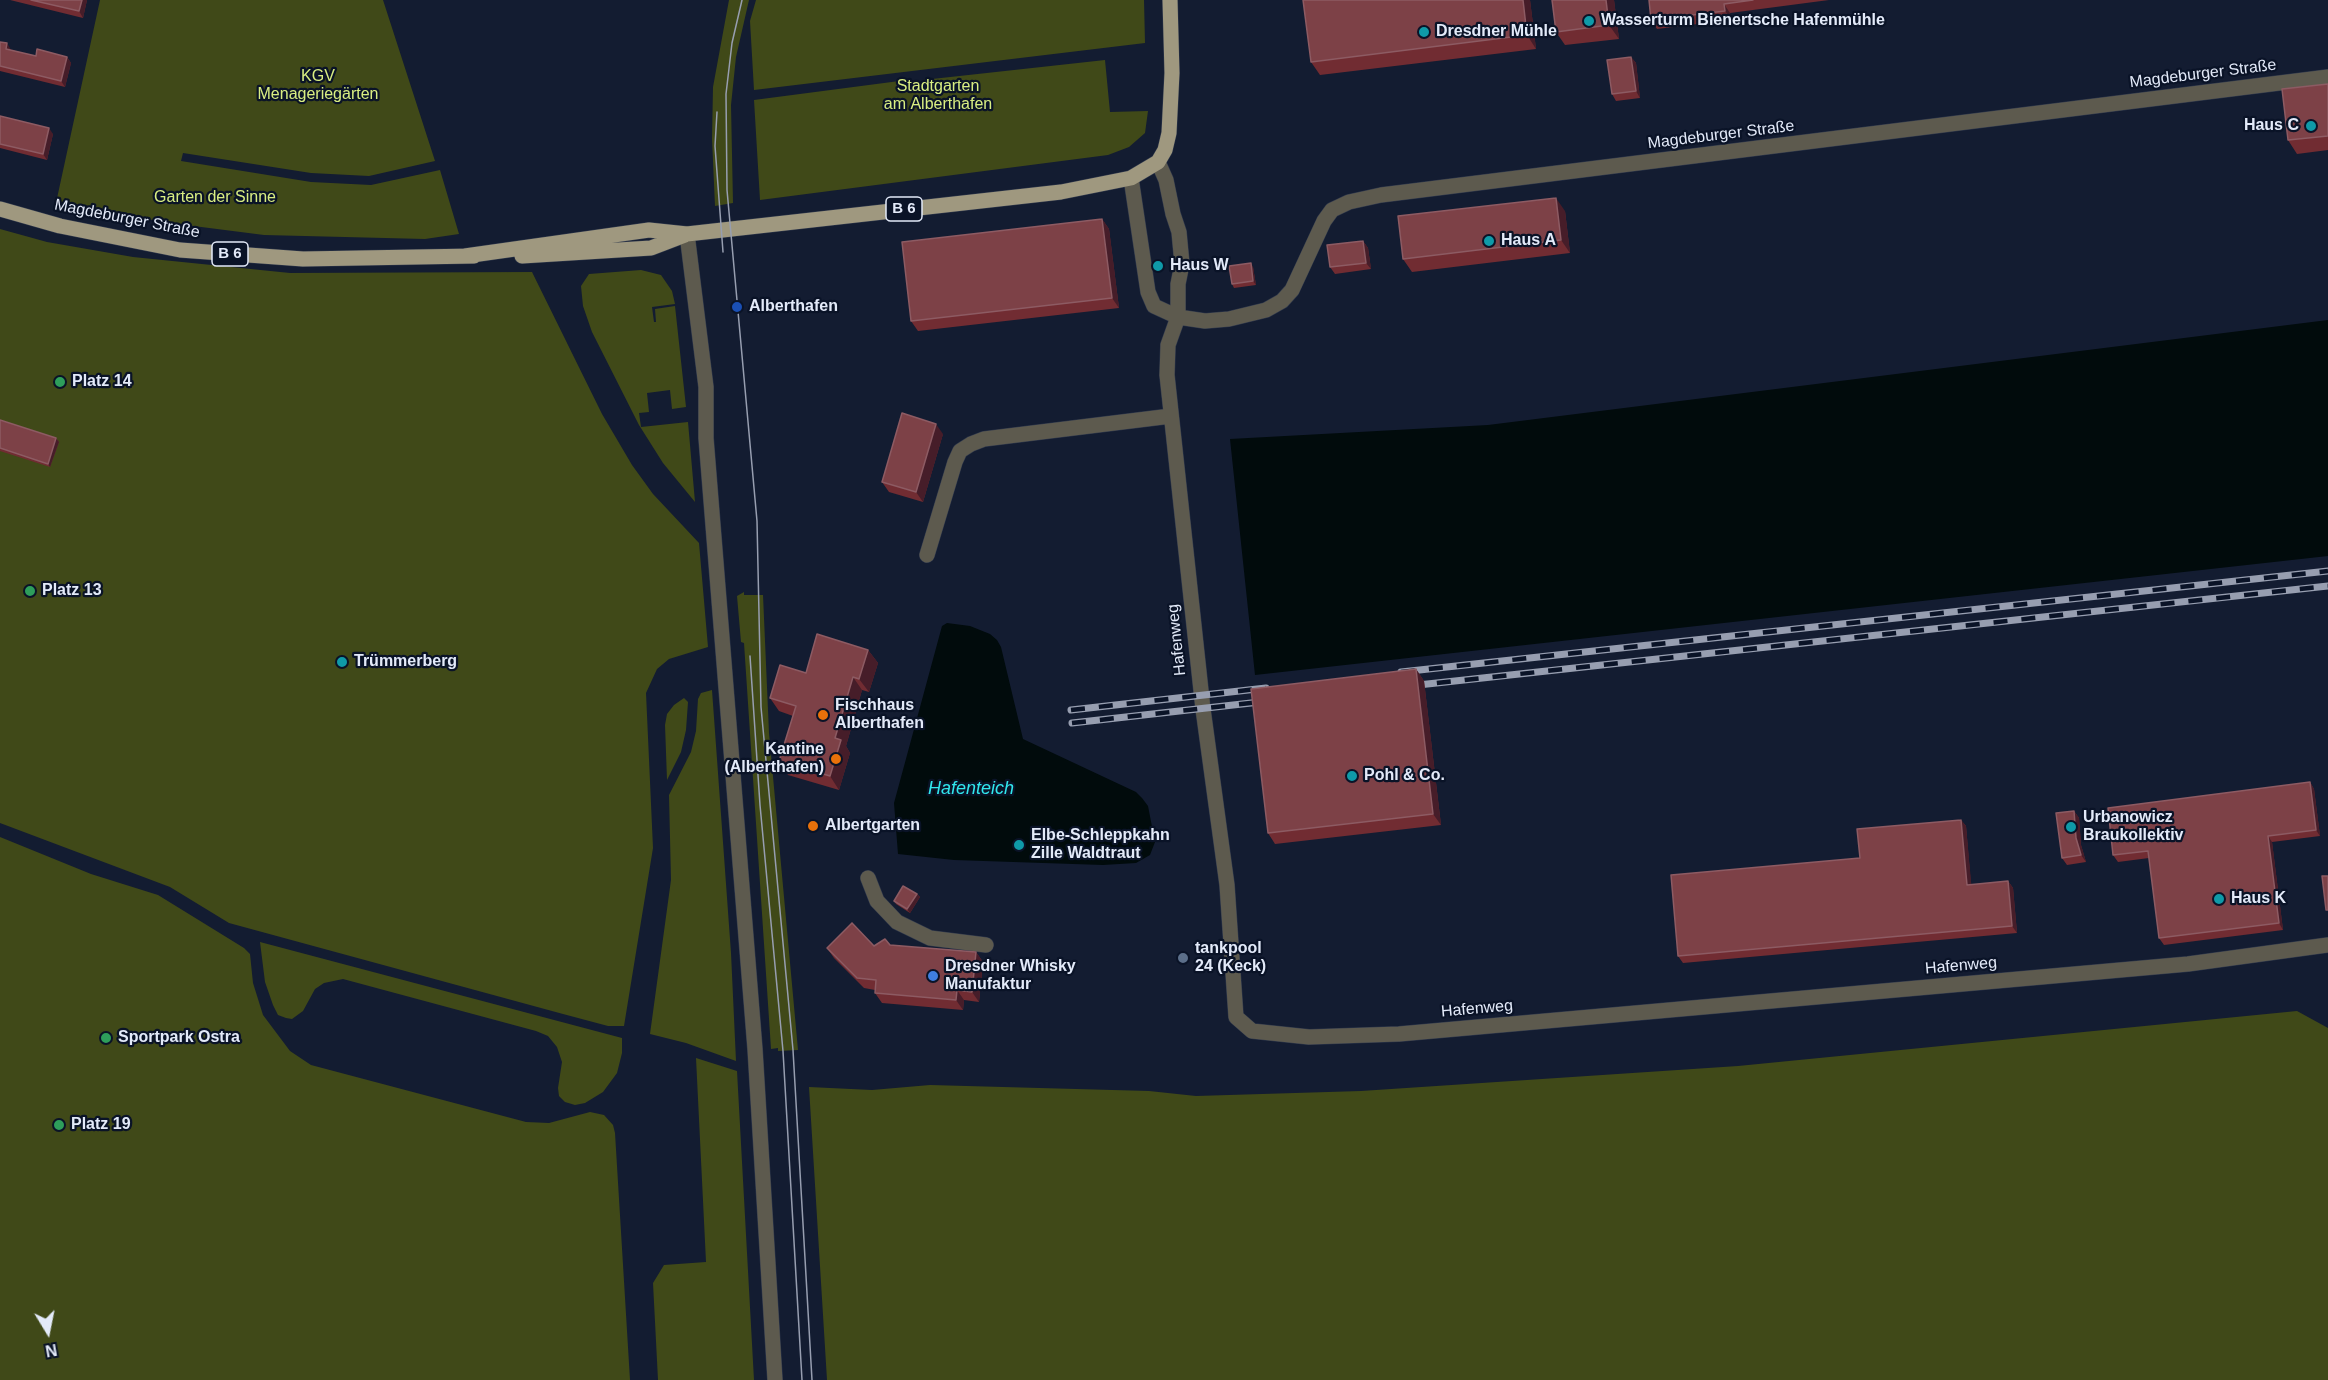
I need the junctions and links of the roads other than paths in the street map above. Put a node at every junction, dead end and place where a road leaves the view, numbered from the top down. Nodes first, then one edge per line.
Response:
1 (1170, 0) edge
2 (2328, 77) edge
3 (1158, 162) junction
4 (1131, 178) junction
5 (0, 209) edge
6 (687, 234) junction
7 (1178, 317) junction
8 (1171, 416) junction
9 (927, 555) dead end
10 (868, 878) dead end
11 (986, 945) dead end
12 (2328, 945) edge
13 (775, 1380) edge

1 - 3 main road
2 - 7 street, Magdeburger Straße
3 - 4 main road, B 6
3 - 7 street
4 - 6 main road, Magdeburger Straße / B 6
4 - 7 street, Magdeburger Straße
5 - 6 main road, Magdeburger Straße / B 6
6 - 13 street
7 - 8 street, Hafenweg
8 - 9 street
8 - 12 street, Hafenweg
10 - 11 street

